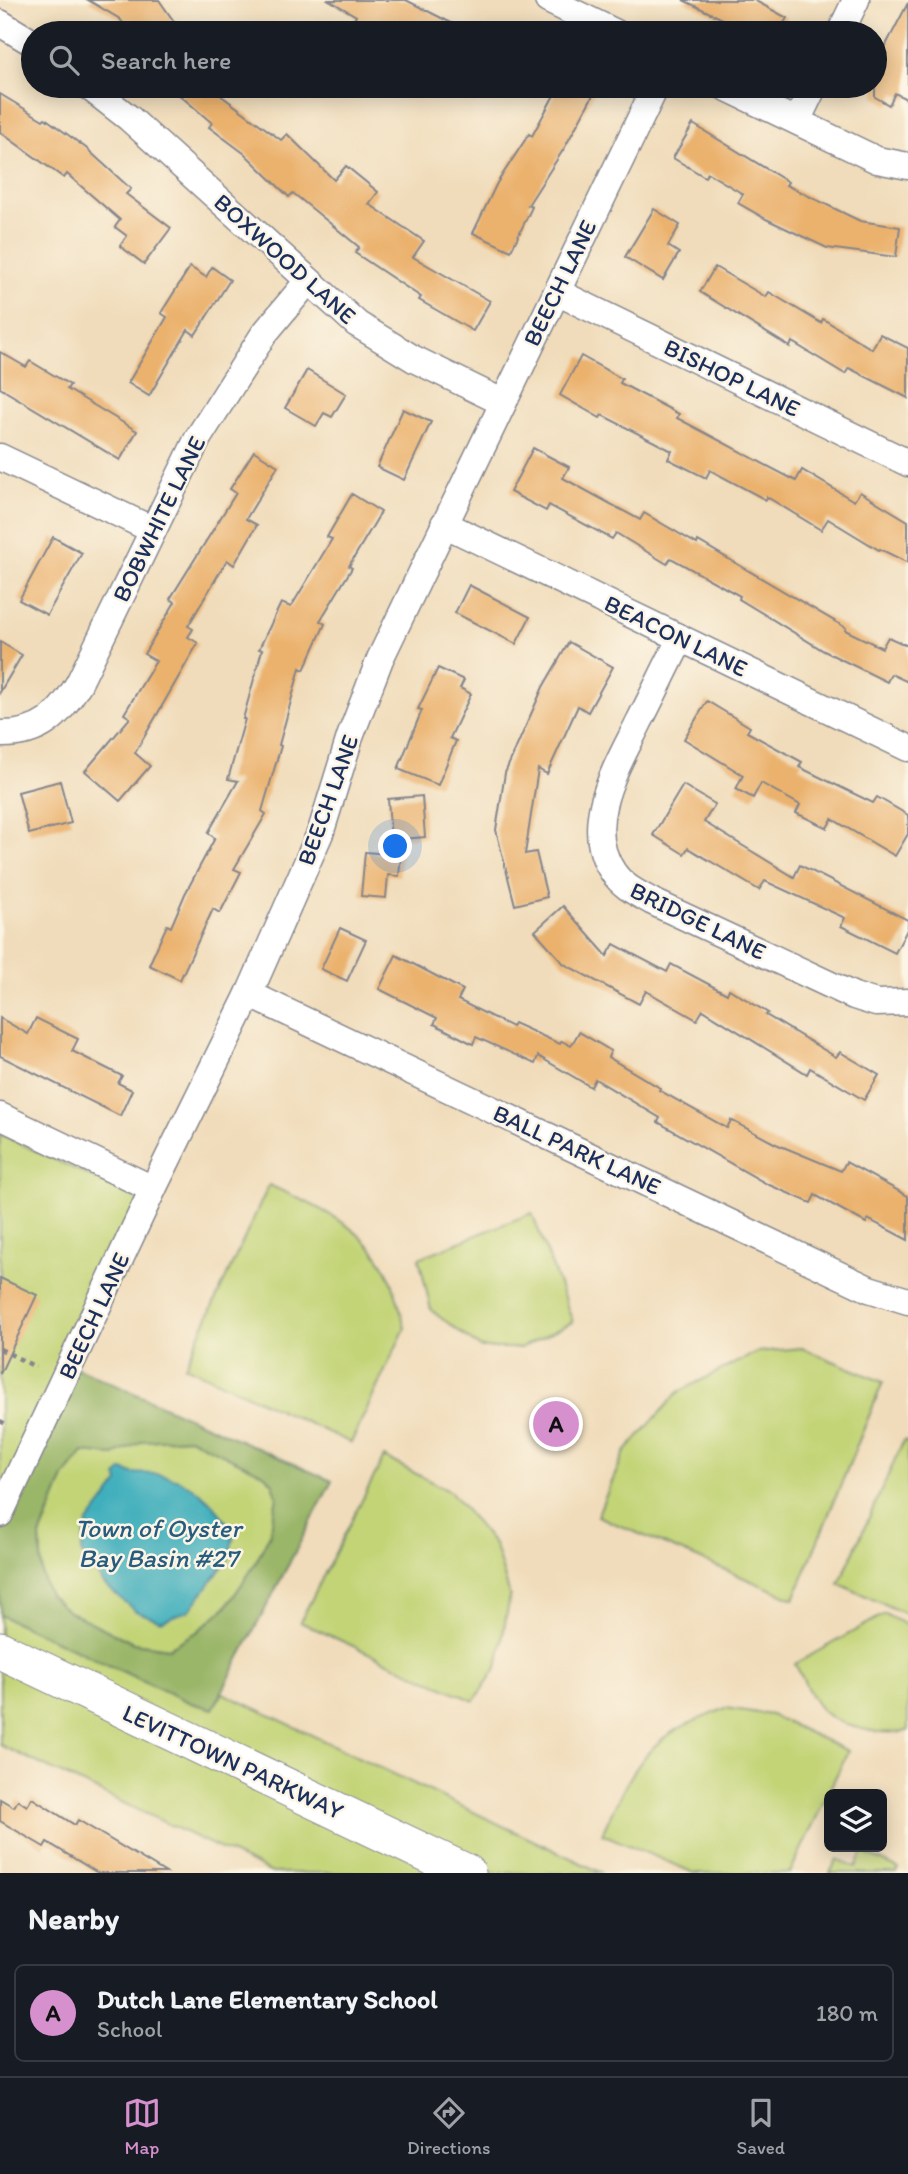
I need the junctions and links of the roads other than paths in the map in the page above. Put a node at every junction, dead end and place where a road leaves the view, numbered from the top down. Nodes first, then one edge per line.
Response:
1 (548, 0) edge
2 (856, 0) edge
3 (591, 21) edge
4 (846, 21) edge
5 (0, 23) edge
6 (21, 36) edge
7 (103, 98) edge
8 (650, 98) edge
9 (748, 98) edge
10 (808, 98) edge
11 (797, 121) junction
12 (908, 166) edge
13 (308, 281) junction
14 (556, 292) junction
15 (502, 402) junction
16 (0, 457) edge
17 (908, 463) edge
18 (444, 524) junction
19 (153, 530) junction
20 (681, 638) junction
21 (0, 734) edge
22 (908, 748) edge
23 (249, 993) junction
24 (908, 1002) edge
25 (0, 1116) edge
26 (153, 1189) junction
27 (908, 1301) edge
28 (0, 1514) edge
29 (0, 1650) edge
30 (467, 1873) edge

1 - 3 street
2 - 4 street
5 - 6 street
7 - 13 street, BOXWOOD LANE
8 - 14 street, BEECH LANE
9 - 11 street
10 - 11 street
11 - 12 street
13 - 15 street, BOXWOOD LANE
13 - 19 street, BOBWHITE LANE
14 - 15 street, BEECH LANE
14 - 17 street, BISHOP LANE
15 - 18 street, BEECH LANE
16 - 19 street
18 - 20 street, BEACON LANE
18 - 23 street, BEECH LANE
19 - 21 street, BOBWHITE LANE
20 - 22 street, BEACON LANE
20 - 24 street, BRIDGE LANE
23 - 26 street, BEECH LANE
23 - 27 street, BALL PARK LANE
25 - 26 street
26 - 28 street, BEECH LANE
29 - 30 street, LEVITTOWN PARKWAY

